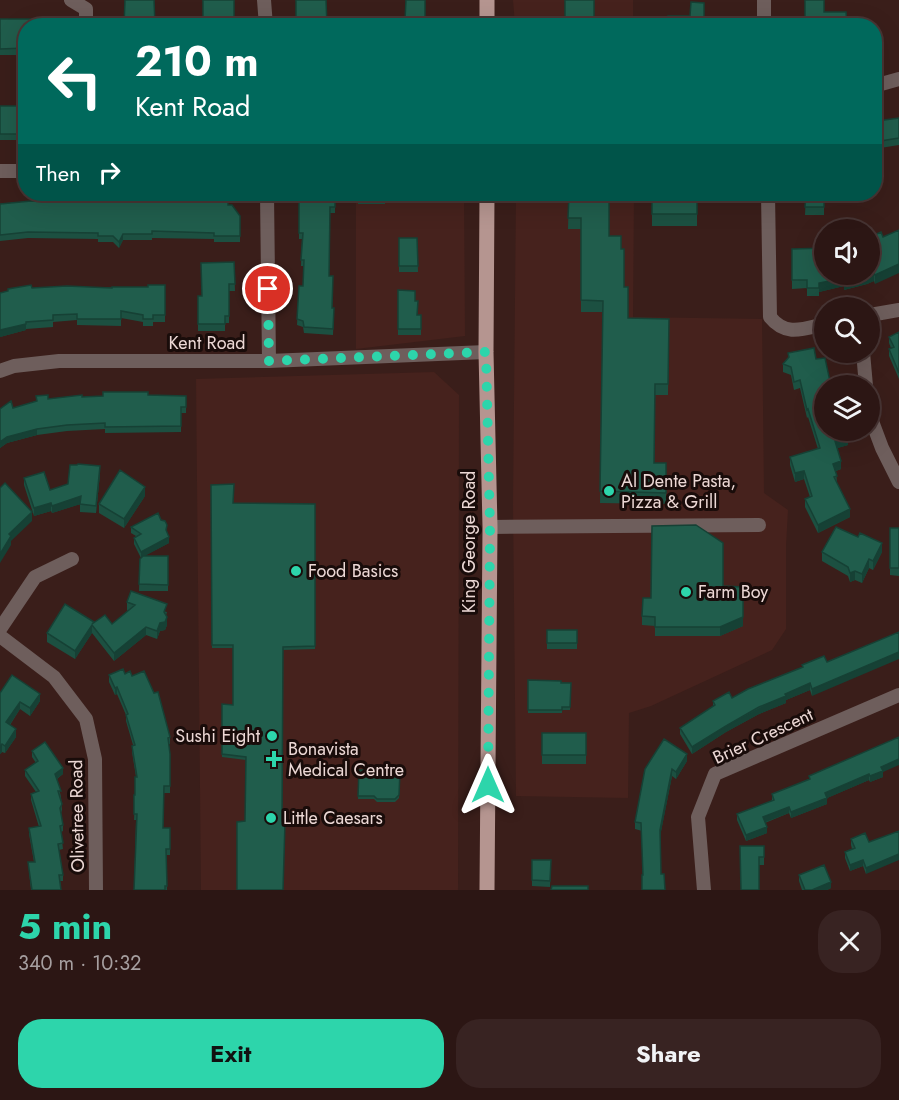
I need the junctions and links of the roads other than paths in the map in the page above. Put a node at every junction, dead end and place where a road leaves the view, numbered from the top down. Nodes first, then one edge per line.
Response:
1 (71, 0) edge
2 (264, 0) edge
3 (487, 0) edge
4 (764, 0) edge
5 (86, 18) edge
6 (265, 18) edge
7 (487, 18) edge
8 (764, 18) edge
9 (899, 79) edge
10 (882, 84) edge
11 (0, 171) edge
12 (18, 171) edge
13 (267, 201) edge
14 (487, 201) edge
15 (768, 201) edge
16 (899, 309) edge
17 (880, 313) edge
18 (814, 326) edge
19 (486, 352) junction
20 (269, 361) junction
21 (0, 371) edge
22 (879, 441) edge
23 (899, 482) edge
24 (759, 525) dead end
25 (490, 527) junction
26 (72, 559) dead end
27 (0, 629) edge
28 (0, 636) edge
29 (899, 695) edge
30 (96, 890) edge
31 (487, 890) edge
32 (704, 890) edge

1 - 5 street
2 - 6 street
3 - 7 main road
4 - 8 street
9 - 10 street
11 - 12 street
13 - 20 street
14 - 19 main road, King George Road
15 - 18 street
16 - 17 street
19 - 20 street, Kent Road
19 - 25 main road, King George Road
20 - 21 street, Kent Road
22 - 23 street
24 - 25 street
25 - 31 main road, King George Road
26 - 27 street
28 - 30 street, Olivetree Road
29 - 32 street, Brier Crescent

